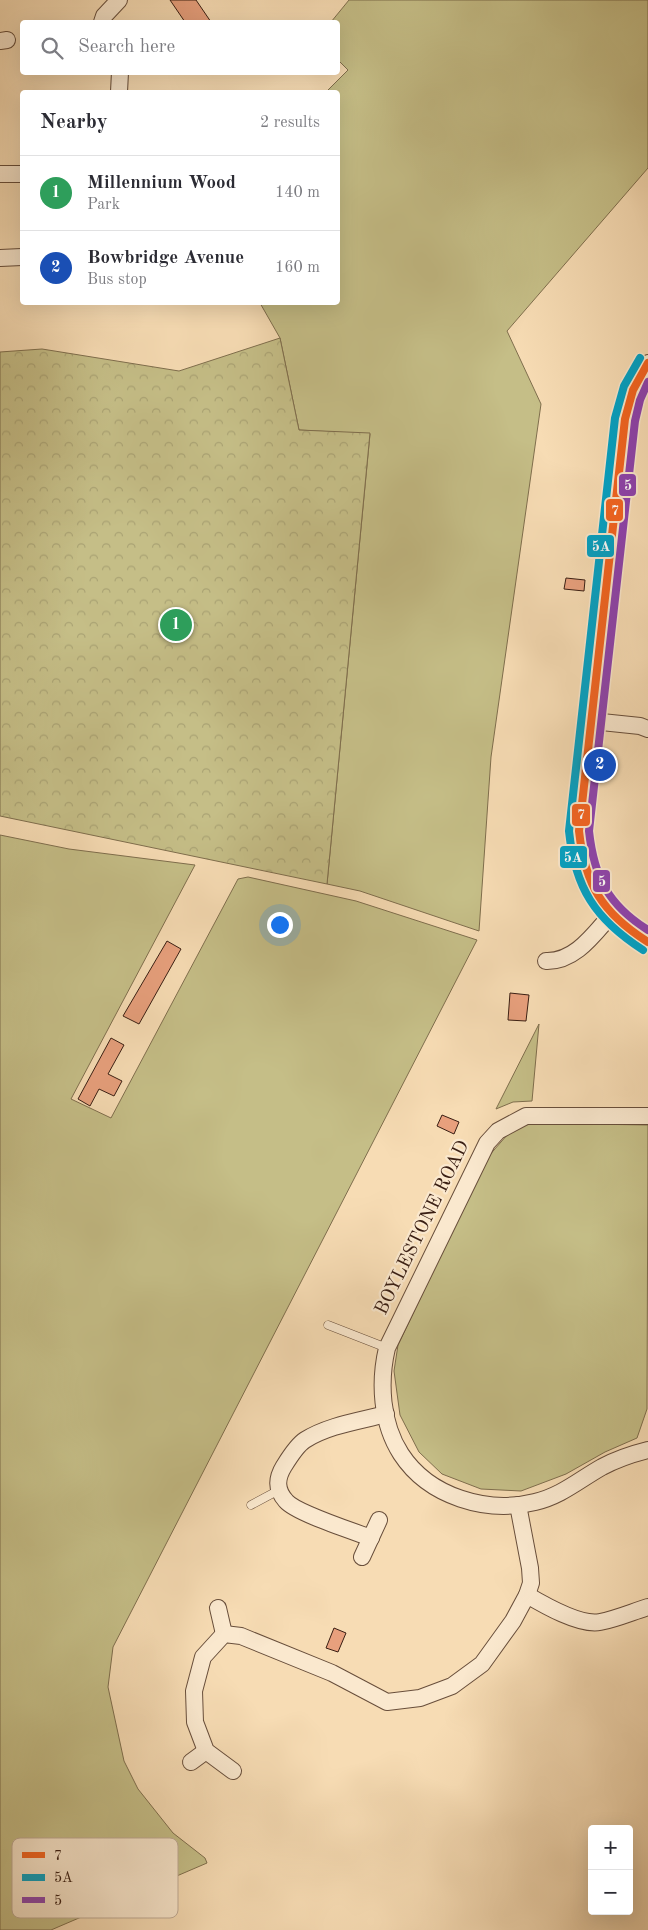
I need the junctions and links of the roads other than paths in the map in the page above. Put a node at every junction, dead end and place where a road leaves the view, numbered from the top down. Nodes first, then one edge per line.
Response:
1 (119, 0) edge
2 (103, 20) edge
3 (120, 75) edge
4 (119, 90) edge
5 (0, 174) edge
6 (20, 174) edge
7 (20, 257) edge
8 (0, 258) edge
9 (648, 363) edge
10 (592, 721) junction
11 (648, 729) edge
12 (612, 915) junction
13 (648, 942) edge
14 (546, 961) dead end
15 (648, 1116) edge
16 (328, 1325) dead end
17 (386, 1348) junction
18 (386, 1414) junction
19 (648, 1450) edge
20 (279, 1490) junction
21 (251, 1505) dead end
22 (518, 1505) junction
23 (380, 1520) dead end
24 (371, 1538) junction
25 (362, 1557) dead end
26 (528, 1595) junction
27 (648, 1607) edge
28 (218, 1608) dead end
29 (224, 1634) junction
30 (206, 1751) junction
31 (191, 1762) dead end
32 (233, 1771) dead end

1 - 2 street
3 - 4 street
5 - 6 street
7 - 8 street
9 - 10 street
10 - 11 street
10 - 12 street
12 - 13 street
12 - 14 street
15 - 17 street, BOYLESTONE ROAD
16 - 17 lane
17 - 18 street, BOYLESTONE ROAD
18 - 20 street
18 - 22 street, BOYLESTONE ROAD
19 - 22 street, BOYLESTONE ROAD
20 - 21 lane
20 - 24 street
22 - 26 street
23 - 24 street
24 - 25 street
26 - 27 street
26 - 29 street
28 - 29 street
29 - 30 street
30 - 31 street
30 - 32 street

